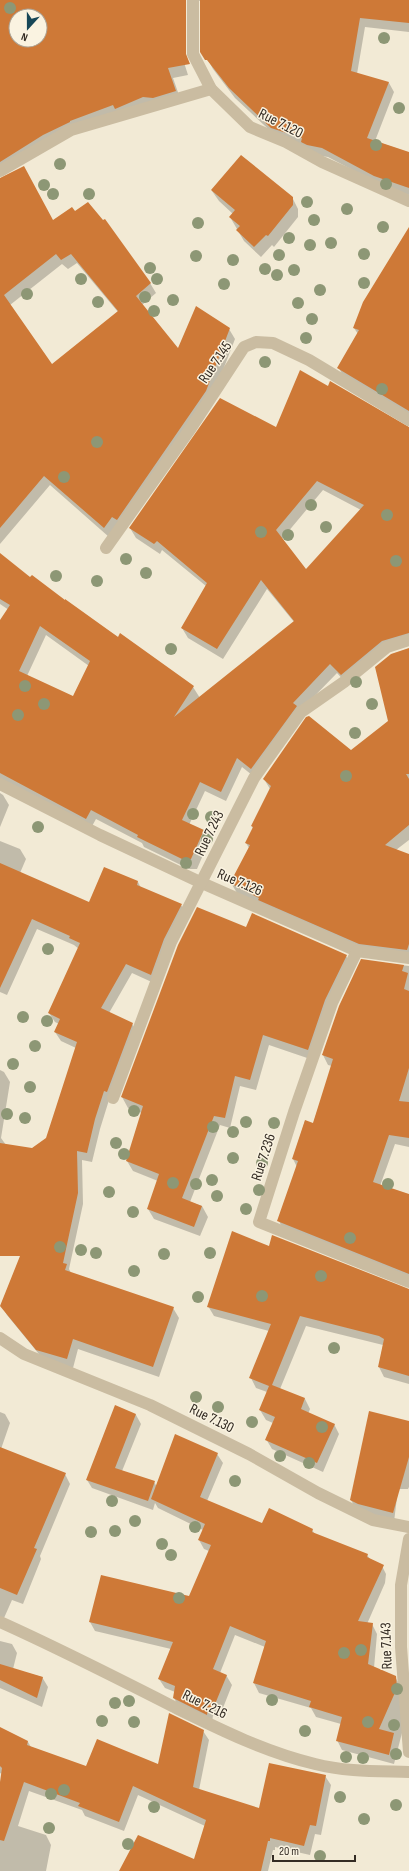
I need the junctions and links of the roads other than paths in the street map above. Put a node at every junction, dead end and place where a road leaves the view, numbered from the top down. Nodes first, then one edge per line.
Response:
1 (193, 0) edge
2 (211, 89) junction
3 (0, 171) edge
4 (409, 201) edge
5 (409, 420) edge
6 (106, 548) dead end
7 (409, 640) edge
8 (0, 784) edge
9 (202, 883) junction
10 (357, 950) junction
11 (409, 958) edge
12 (113, 1098) dead end
13 (409, 1282) edge
14 (0, 1338) edge
15 (409, 1527) edge
16 (409, 1539) edge
17 (0, 1622) edge
18 (408, 1730) edge
19 (409, 1752) edge
20 (409, 1772) edge

1 - 2 street, Rue 7.120
2 - 3 street
2 - 4 street, Rue 7.120
5 - 6 street, Rue 7.145
7 - 9 street, Rue 7.243
8 - 9 street, Rue 7.126
9 - 10 street, Rue 7.126
9 - 12 street, Rue 7.243
10 - 11 street, Rue 7.126
10 - 13 street, Rue 7.236
14 - 15 street, Rue 7.130
16 - 18 street, Rue 7.143
17 - 20 street, Rue 7.216
18 - 19 street, Rue 7.143

